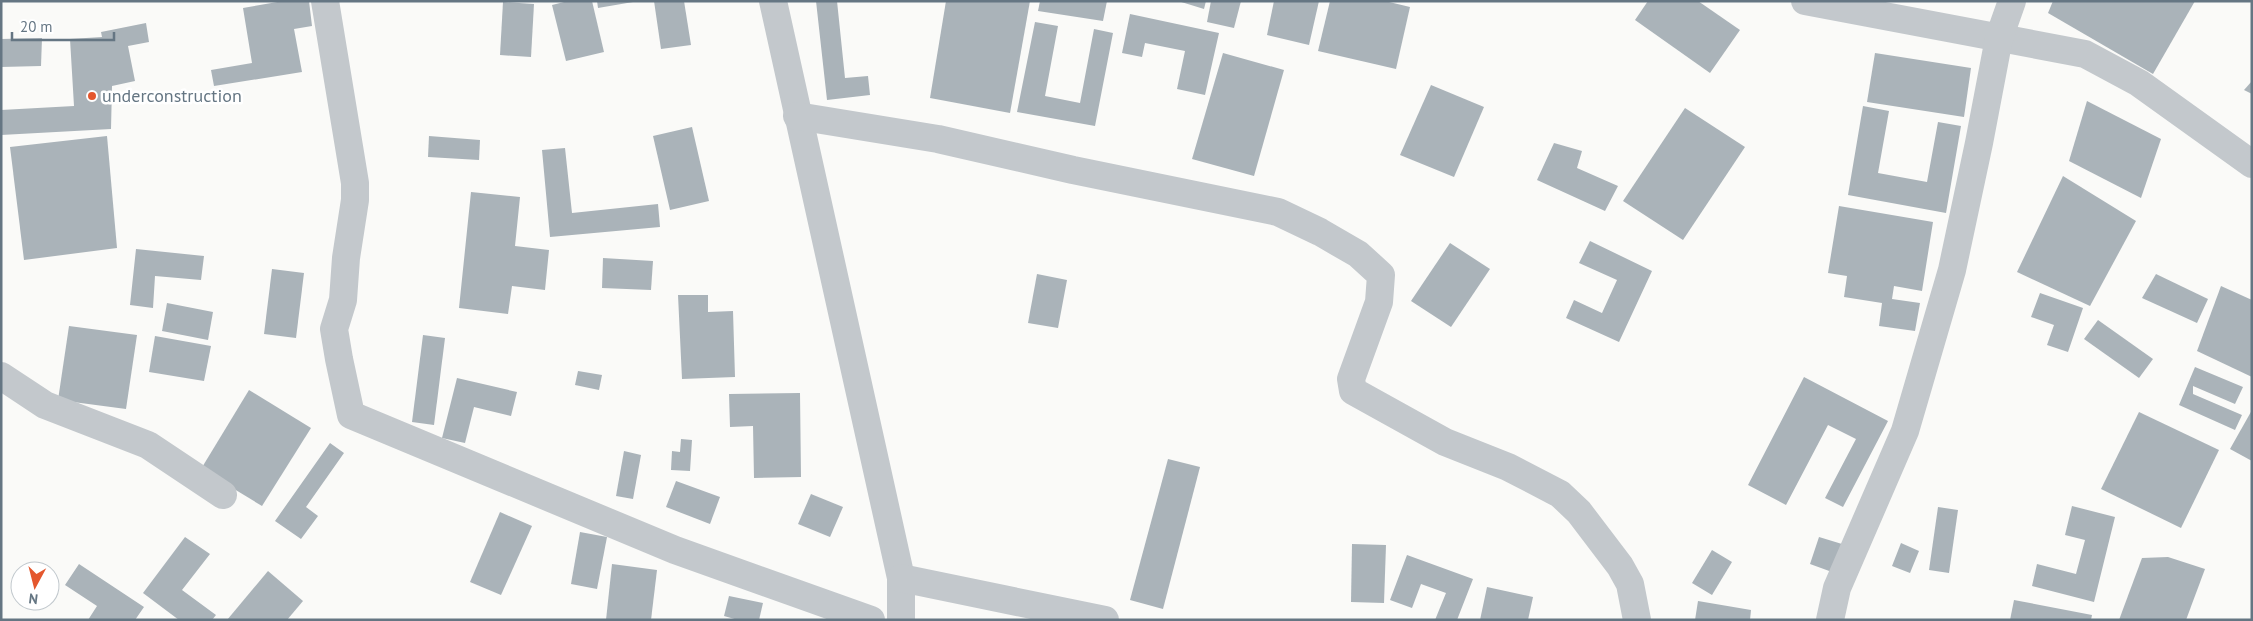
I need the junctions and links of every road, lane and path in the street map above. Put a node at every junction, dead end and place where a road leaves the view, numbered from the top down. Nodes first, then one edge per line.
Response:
1 (326, 1) edge
2 (773, 1) edge
3 (1805, 1) edge
4 (2012, 1) edge
5 (1999, 38) junction
6 (797, 116) junction
7 (2252, 164) edge
8 (1, 376) edge
9 (223, 495) dead end
10 (901, 578) junction
11 (871, 620) edge
12 (900, 620) edge
13 (1105, 620) edge
14 (1637, 620) edge
15 (1830, 620) edge

1 - 11 street
2 - 6 street
3 - 5 street
4 - 5 street
5 - 7 street
5 - 15 street
6 - 10 street
6 - 14 street
8 - 9 street
10 - 12 street
10 - 13 street

